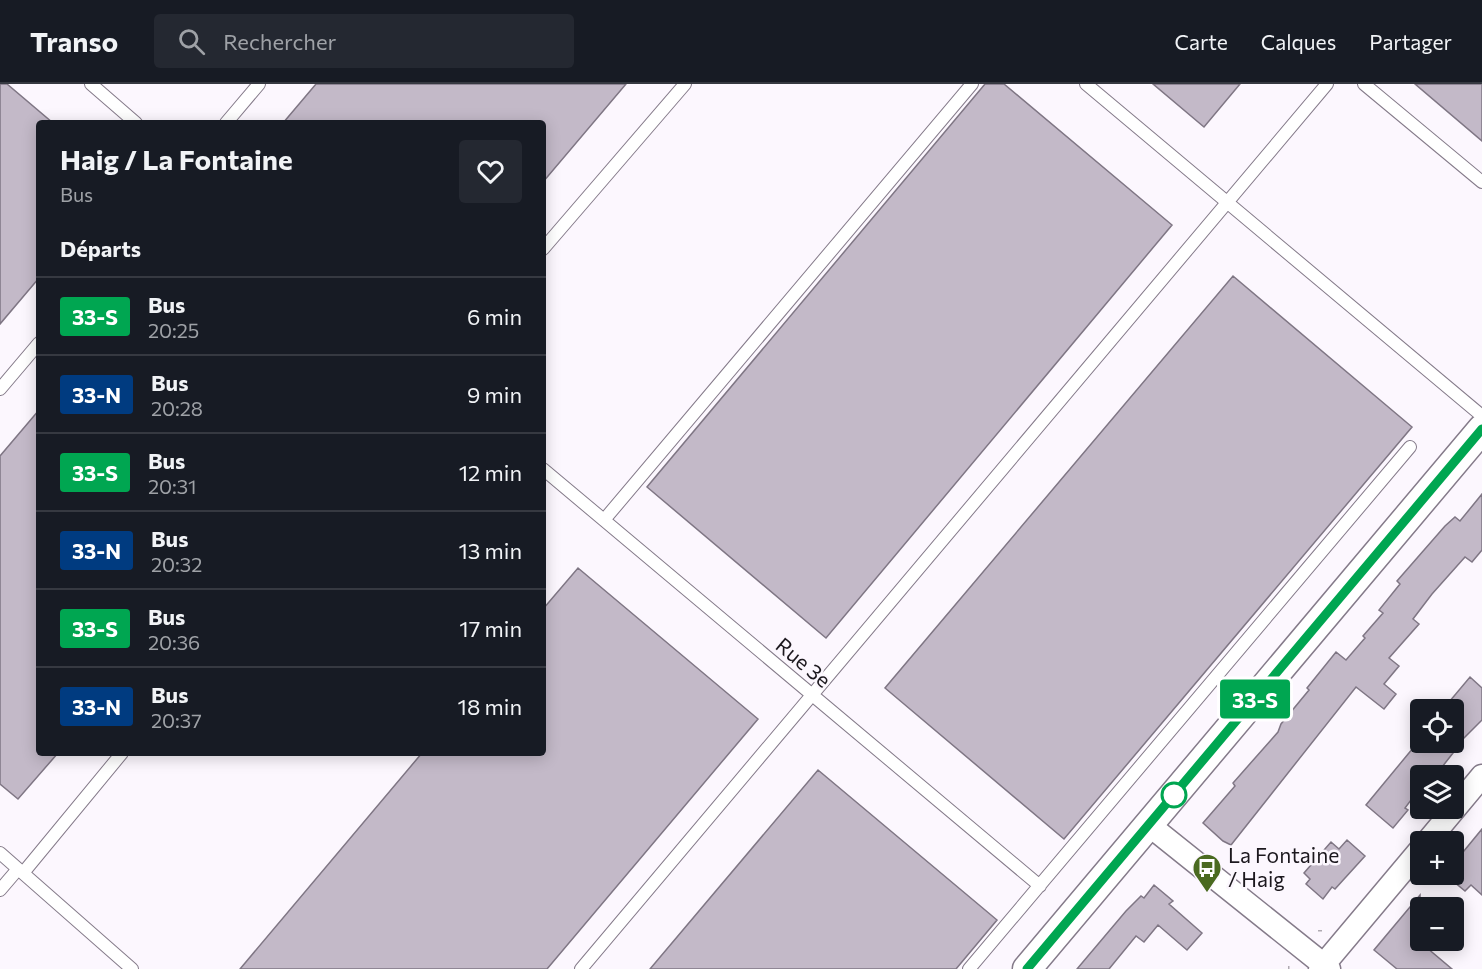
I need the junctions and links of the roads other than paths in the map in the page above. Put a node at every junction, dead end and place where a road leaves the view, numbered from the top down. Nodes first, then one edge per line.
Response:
1 (91, 84) edge
2 (259, 84) edge
3 (685, 84) edge
4 (972, 84) edge
5 (1086, 84) edge
6 (1327, 84) edge
7 (1365, 84) edge
8 (133, 120) edge
9 (229, 120) edge
10 (1482, 182) edge
11 (1228, 202) junction
12 (546, 246) edge
13 (36, 347) edge
14 (0, 389) edge
15 (1482, 416) edge
16 (1482, 429) edge
17 (1410, 447) dead end
18 (546, 472) edge
19 (604, 520) junction
20 (810, 695) junction
21 (119, 756) edge
22 (1482, 776) edge
23 (1149, 825) junction
24 (1436, 831) edge
25 (0, 853) edge
26 (1410, 862) edge
27 (20, 871) junction
28 (1040, 886) junction
29 (0, 890) edge
30 (1324, 968) edge
31 (132, 969) edge
32 (581, 969) edge
33 (969, 969) edge
34 (1027, 969) edge

1 - 8 lane
2 - 9 lane
3 - 12 lane
4 - 19 lane
5 - 11 lane
6 - 11 lane
7 - 10 lane
11 - 15 lane
11 - 20 lane
13 - 14 lane
16 - 23 street
17 - 28 lane
18 - 19 lane, Rue 3e
19 - 20 lane, Rue 3e
20 - 28 lane, Rue 3e
20 - 32 lane
21 - 27 lane
22 - 24 street
23 - 30 street
23 - 34 street
25 - 27 lane
26 - 30 street
27 - 29 lane
27 - 31 lane
28 - 33 lane

